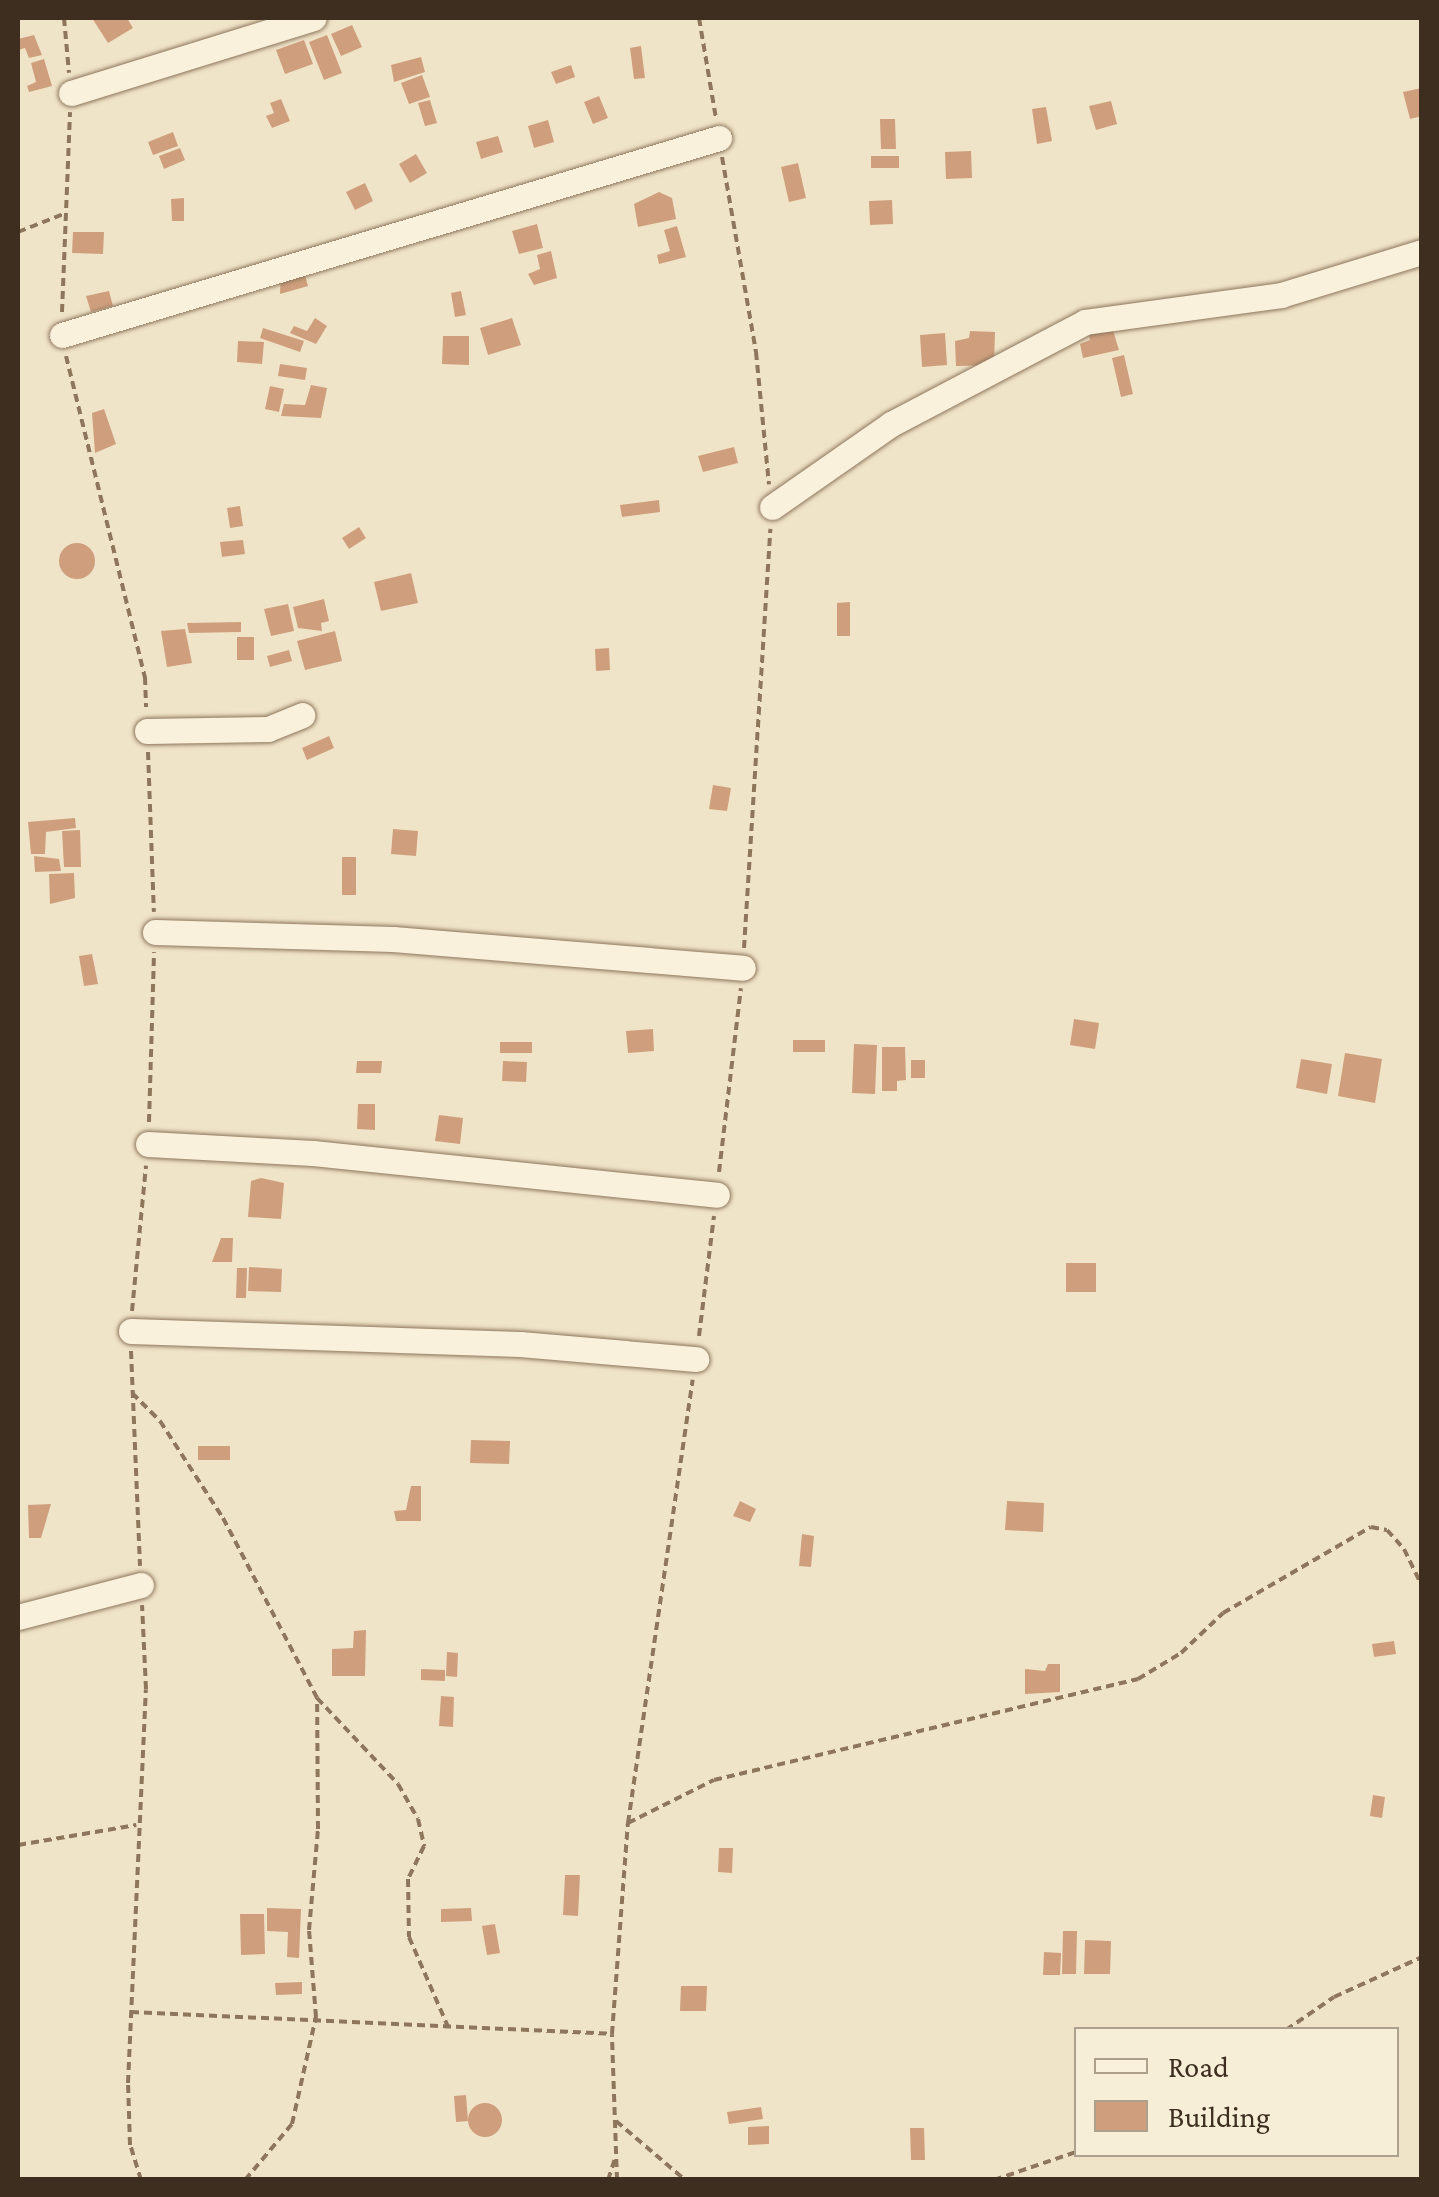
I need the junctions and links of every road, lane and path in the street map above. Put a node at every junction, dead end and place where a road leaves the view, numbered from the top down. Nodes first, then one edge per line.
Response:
1 (64, 18) edge
2 (314, 18) edge
3 (699, 18) edge
4 (70, 93) junction
5 (719, 138) junction
6 (66, 213) junction
7 (18, 232) edge
8 (1422, 252) edge
9 (62, 335) junction
10 (772, 507) junction
11 (302, 716) dead end
12 (147, 732) junction
13 (155, 932) junction
14 (743, 968) junction
15 (148, 1144) junction
16 (716, 1195) junction
17 (130, 1331) junction
18 (696, 1359) junction
19 (132, 1393) junction
20 (141, 1585) junction
21 (1422, 1586) edge
22 (18, 1617) edge
23 (317, 1698) junction
24 (628, 1823) junction
25 (138, 1825) junction
26 (18, 1845) edge
27 (1422, 1957) edge
28 (131, 2012) junction
29 (316, 2018) junction
30 (1290, 2027) edge
31 (448, 2029) junction
32 (612, 2034) junction
33 (615, 2120) junction
34 (1074, 2153) edge
35 (616, 2155) junction
36 (141, 2180) edge
37 (245, 2180) edge
38 (608, 2180) edge
39 (617, 2180) edge
40 (685, 2180) edge
41 (994, 2180) edge

1 - 4 path
2 - 4 street
3 - 5 path
4 - 6 path
5 - 9 street
5 - 10 path
6 - 7 path
6 - 9 path
8 - 10 street
9 - 12 path
10 - 14 path
11 - 12 street
12 - 13 path
13 - 14 street
13 - 15 path
14 - 16 path
15 - 16 street
15 - 17 path
16 - 18 path
17 - 18 street
17 - 19 path
18 - 24 path
19 - 20 path
19 - 23 path
20 - 22 street
20 - 25 path
21 - 24 path
23 - 29 path
23 - 31 path
24 - 32 path
25 - 26 path
25 - 28 path
27 - 30 path
28 - 29 path
28 - 36 path
29 - 31 path
29 - 37 path
31 - 32 path
32 - 33 path
33 - 35 path
33 - 40 path
34 - 41 path
35 - 38 path
35 - 39 path

